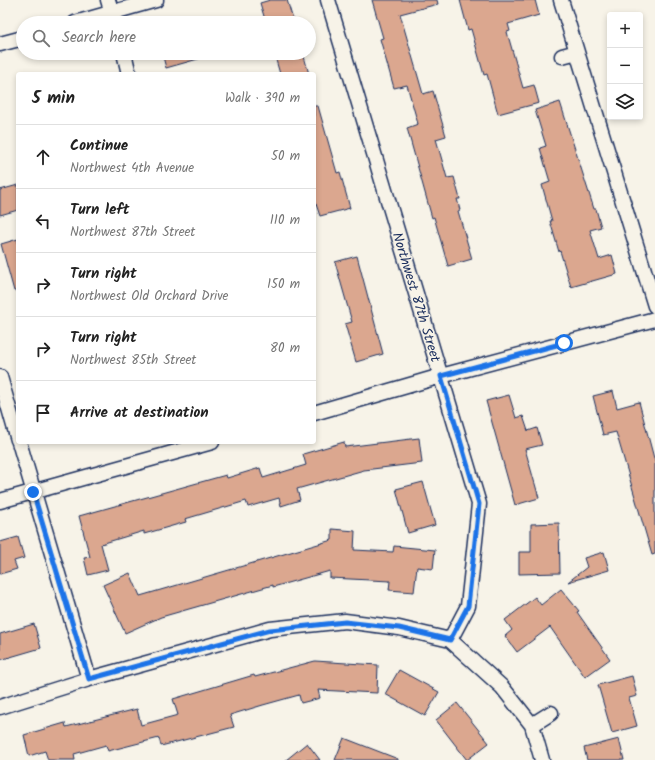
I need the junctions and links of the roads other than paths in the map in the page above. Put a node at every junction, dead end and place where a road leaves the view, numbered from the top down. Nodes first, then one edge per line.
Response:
1 (156, 0) edge
2 (328, 0) edge
3 (561, 0) edge
4 (111, 12) edge
5 (98, 16) edge
6 (16, 40) edge
7 (0, 44) edge
8 (577, 52) junction
9 (562, 56) dead end
10 (126, 60) edge
11 (129, 72) edge
12 (655, 306) edge
13 (655, 319) edge
14 (441, 376) junction
15 (0, 377) edge
16 (316, 412) edge
17 (16, 434) edge
18 (19, 444) edge
19 (205, 444) edge
20 (33, 492) junction
21 (0, 501) edge
22 (450, 640) junction
23 (89, 679) junction
24 (0, 707) edge
25 (551, 713) dead end
26 (532, 725) junction
27 (542, 760) edge

1 - 4 street
2 - 14 street, Northwest 87th Street
3 - 8 street
4 - 5 street
6 - 7 street
8 - 9 street
8 - 12 street
10 - 11 street
13 - 14 street
14 - 16 street
14 - 22 street, Northwest 87th Street
15 - 17 street
18 - 20 street
19 - 20 street
20 - 21 street
20 - 23 street
22 - 23 street
22 - 26 street
23 - 24 street
25 - 26 street
26 - 27 street

